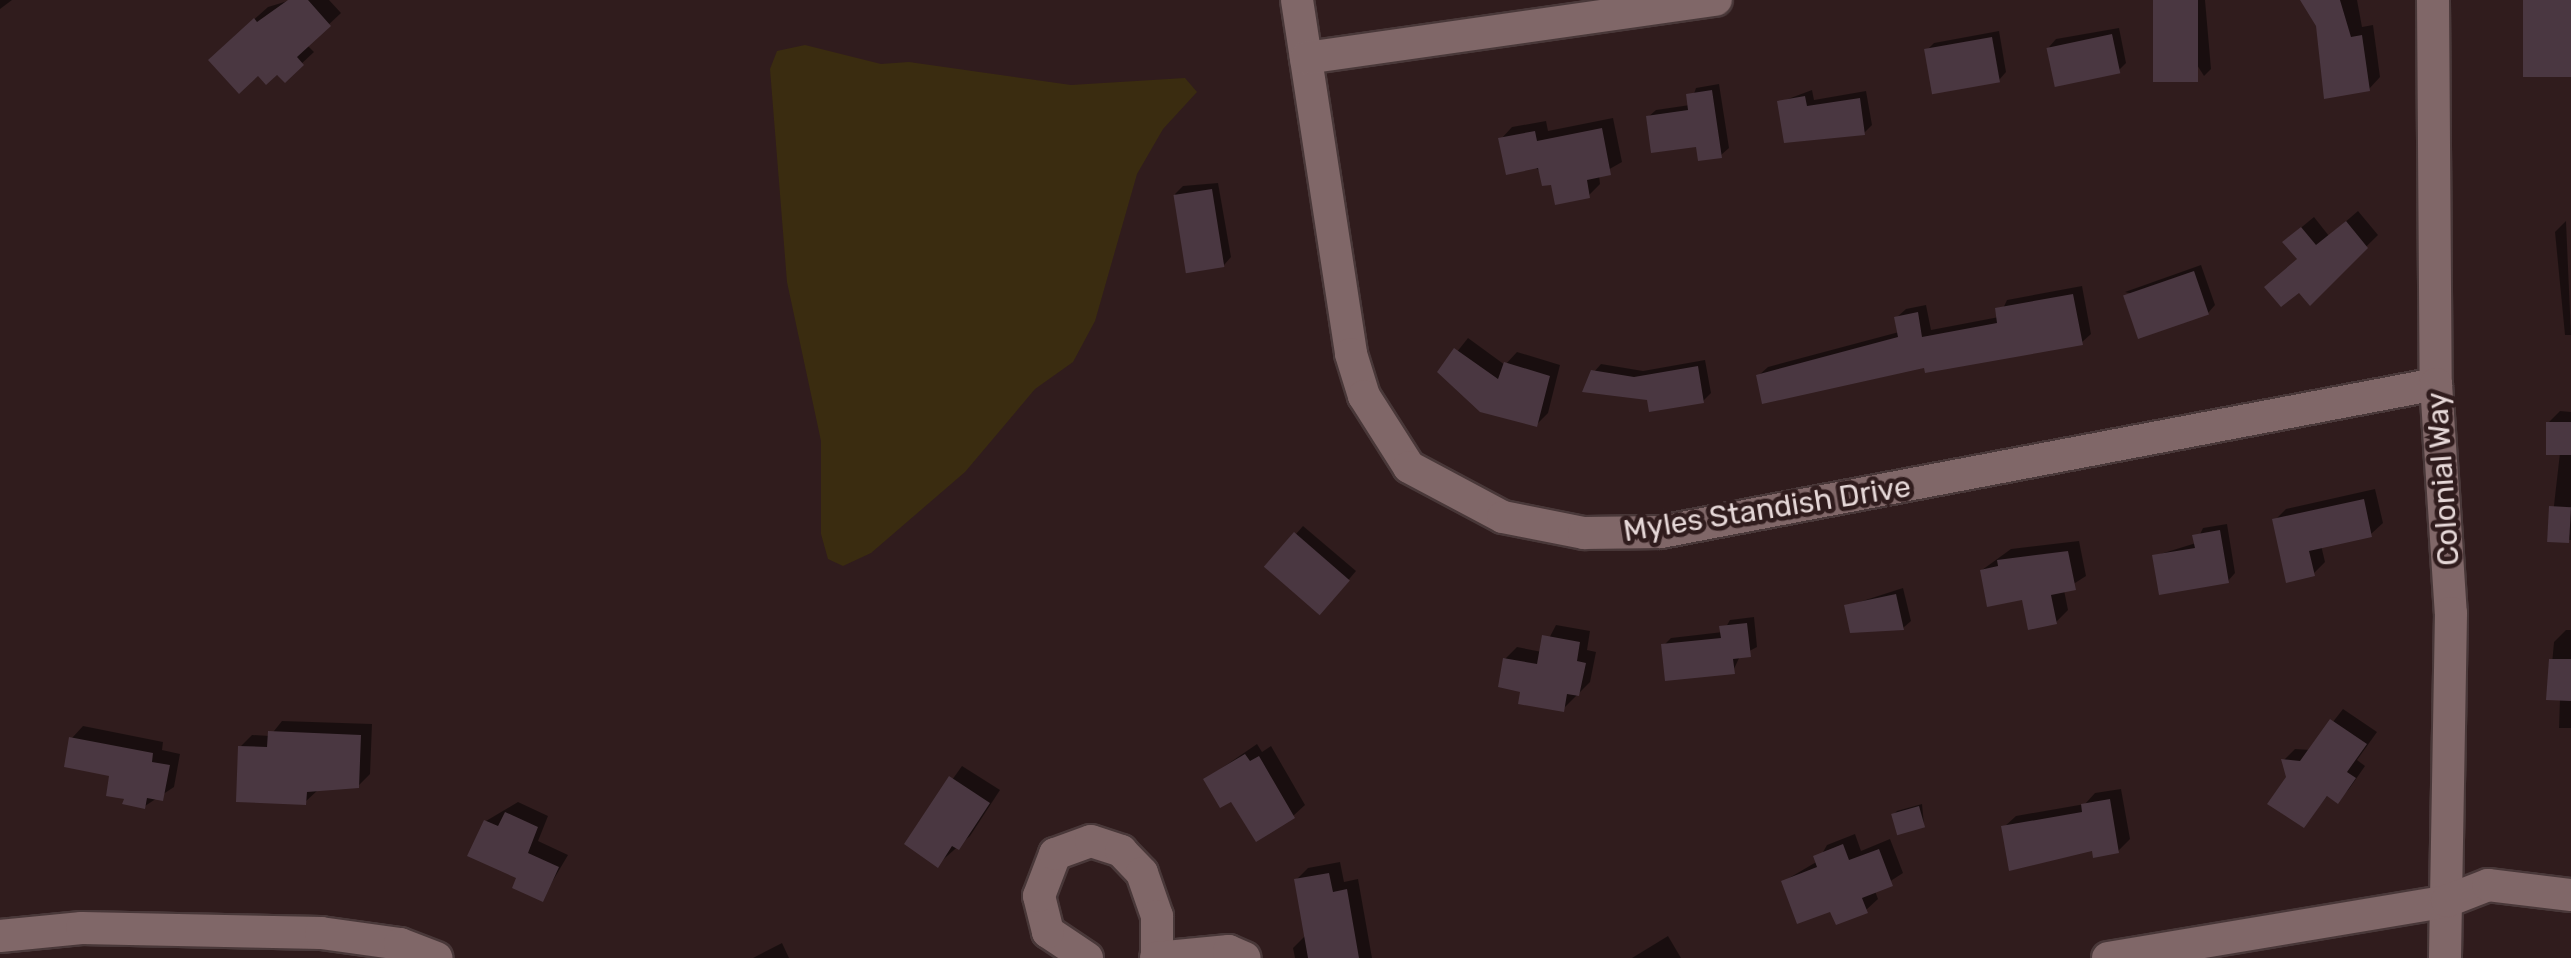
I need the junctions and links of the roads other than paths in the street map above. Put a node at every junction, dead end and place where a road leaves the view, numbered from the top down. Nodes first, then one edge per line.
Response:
1 (1296, 0) edge
2 (1716, 0) edge
3 (2433, 0) edge
4 (1306, 58) junction
5 (2436, 384) junction
6 (2571, 895) edge
7 (2448, 901) junction
8 (0, 936) edge
9 (436, 958) edge
10 (1087, 958) edge
11 (1156, 958) edge
12 (1245, 958) edge
13 (2108, 958) edge
14 (2446, 958) edge

1 - 4 street, Myles Standish Drive
2 - 4 street
3 - 5 street, Colonial Way
4 - 5 street, Myles Standish Drive
5 - 7 street, Colonial Way
6 - 7 street
7 - 13 street
7 - 14 street, Colonial Way
8 - 9 street
10 - 11 street
11 - 12 street

